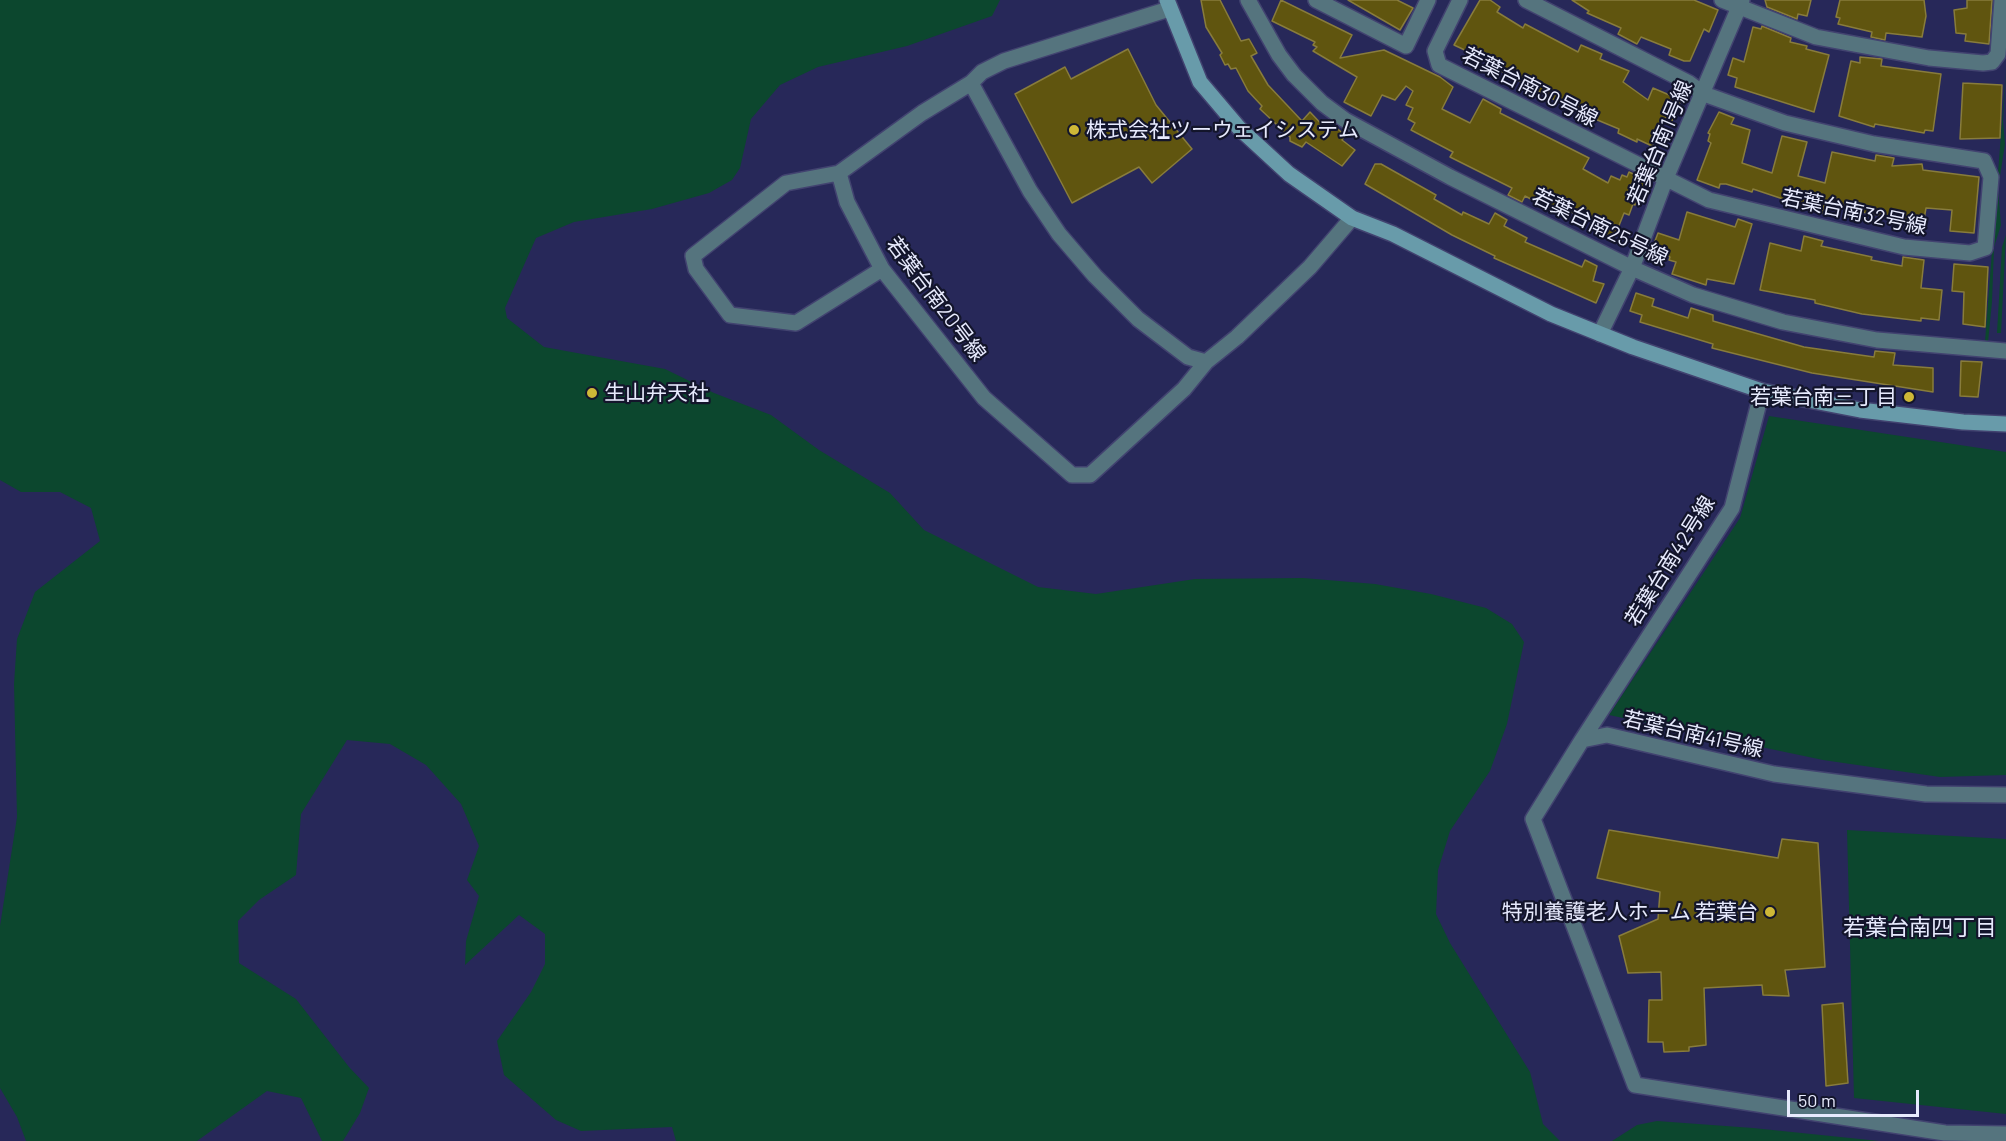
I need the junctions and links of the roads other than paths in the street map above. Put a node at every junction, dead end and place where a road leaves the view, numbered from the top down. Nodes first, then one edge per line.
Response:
1 (1248, 0) edge
2 (1316, 0) edge
3 (1428, 0) edge
4 (1460, 0) edge
5 (1526, 0) edge
6 (1722, 0) edge
7 (2002, 0) edge
8 (1168, 4) edge
9 (1740, 4) edge
10 (971, 83) junction
11 (1704, 94) junction
12 (839, 173) junction
13 (1666, 178) junction
14 (1352, 218) junction
15 (1632, 268) junction
16 (882, 269) junction
17 (1600, 334) junction
18 (2006, 351) edge
19 (1206, 362) junction
20 (1761, 391) junction
21 (2006, 424) edge
22 (1582, 740) junction
23 (2006, 795) edge
24 (2006, 1134) edge

1 - 15 street, 若葉台南25号線
2 - 3 street
4 - 13 street, 若葉台南30号線
5 - 11 street
6 - 9 street
7 - 9 street
8 - 10 street
8 - 14 street
9 - 11 street, 若葉台南1号線
10 - 12 street
10 - 19 street
11 - 13 street, 若葉台南1号線
11 - 13 street, 若葉台南32号線
12 - 16 street, 若葉台南20号線
12 - 16 street
13 - 15 street, 若葉台南1号線
14 - 17 street
14 - 19 street, 若葉台南20号線
15 - 17 street, 若葉台南1号線
15 - 18 street, 若葉台南25号線
16 - 19 street, 若葉台南20号線
17 - 20 street
20 - 21 street
20 - 22 street, 若葉台南42号線
22 - 23 street, 若葉台南41号線
22 - 24 street

